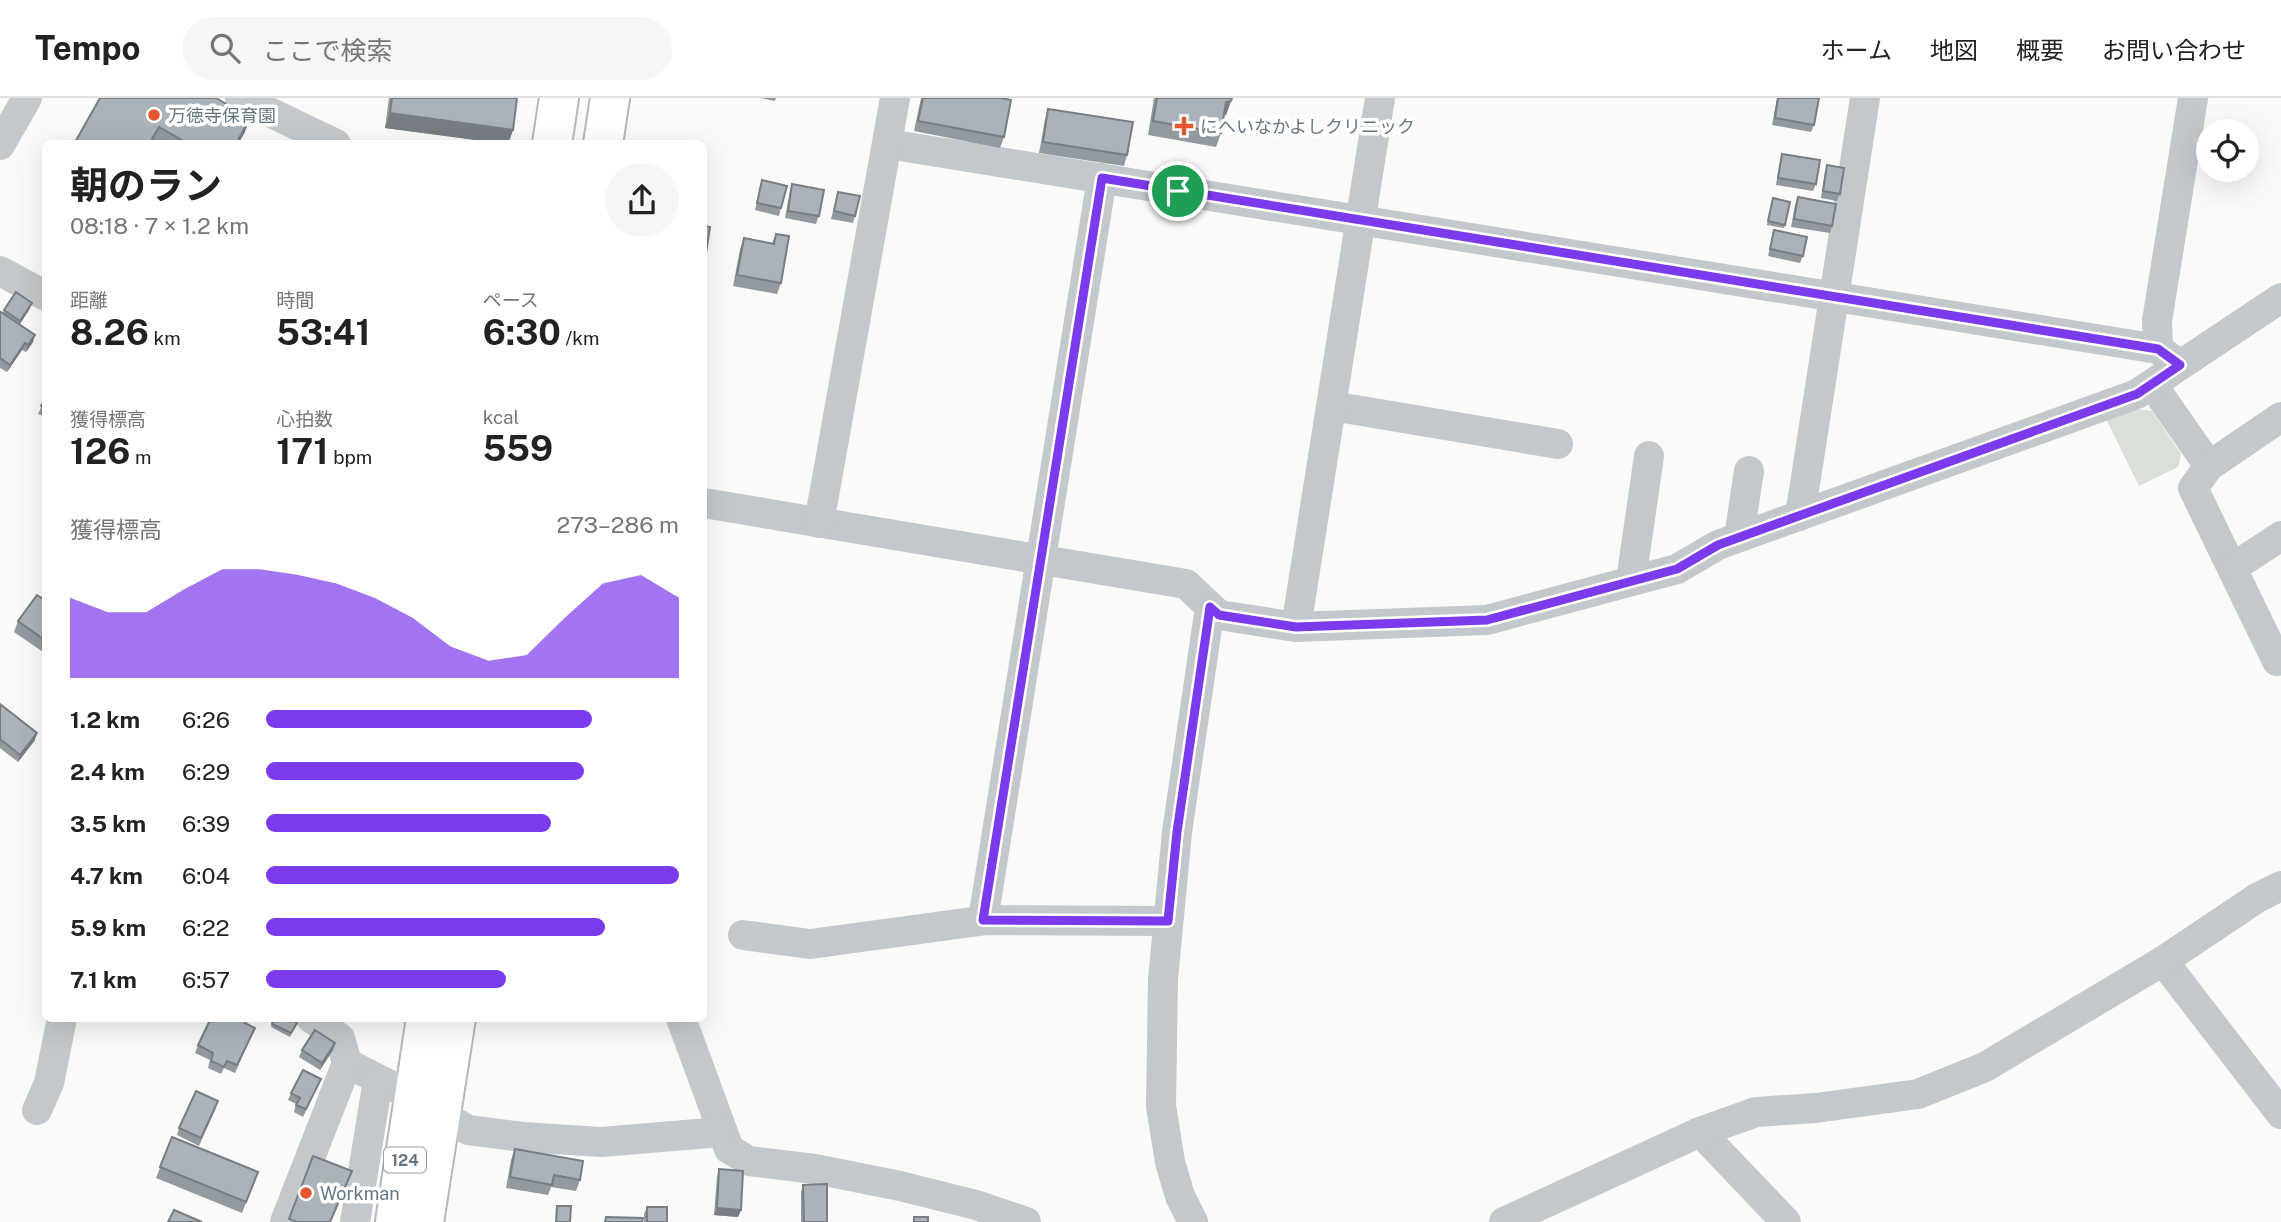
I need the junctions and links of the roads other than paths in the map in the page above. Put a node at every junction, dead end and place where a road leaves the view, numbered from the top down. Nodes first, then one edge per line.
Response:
1 (27, 98) edge
2 (240, 98) edge
3 (559, 98) edge
4 (610, 98) edge
5 (895, 98) edge
6 (1380, 98) edge
7 (1865, 98) edge
8 (2193, 98) edge
9 (284, 108) edge
10 (330, 140) edge
11 (553, 140) edge
12 (604, 140) edge
13 (0, 145) edge
14 (888, 145) junction
15 (1102, 178) junction
16 (1361, 222) junction
17 (0, 271) edge
18 (42, 294) edge
19 (1833, 295) junction
20 (2279, 304) edge
21 (2165, 345) junction
22 (2152, 384) junction
23 (1332, 406) junction
24 (2281, 417) edge
25 (1558, 444) dead end
26 (1649, 456) dead end
27 (2209, 466) junction
28 (1749, 471) dead end
29 (707, 504) edge
30 (1800, 516) junction
31 (819, 523) junction
32 (2281, 536) edge
33 (1739, 537) junction
34 (1040, 559) junction
35 (2232, 568) junction
36 (1631, 581) junction
37 (1210, 607) junction
38 (1296, 627) junction
39 (2281, 658) edge
40 (2281, 886) edge
41 (983, 920) junction
42 (1168, 921) junction
43 (743, 935) dead end
44 (2163, 961) junction
45 (61, 1022) edge
46 (317, 1022) edge
47 (426, 1022) edge
48 (455, 1022) edge
49 (682, 1022) edge
50 (347, 1062) junction
51 (378, 1080) junction
52 (429, 1106) junction
53 (37, 1110) dead end
54 (2281, 1114) edge
55 (721, 1132) junction
56 (1700, 1132) junction
57 (285, 1222) edge
58 (355, 1222) edge
59 (395, 1222) edge
60 (424, 1222) edge
61 (1026, 1222) edge
62 (1192, 1222) edge
63 (1504, 1222) edge
64 (1786, 1222) edge

1 - 13 street
2 - 9 street
3 - 11 highway
4 - 12 highway
5 - 14 street
6 - 16 street
7 - 19 street
8 - 21 street
9 - 10 street
14 - 15 street
14 - 31 street
15 - 16 street
15 - 34 street
16 - 19 street
16 - 23 street
17 - 18 street
19 - 21 street
19 - 30 street
20 - 21 street
21 - 22 street
22 - 27 street
22 - 30 street
23 - 25 street
23 - 38 street
24 - 27 street
26 - 36 street
27 - 35 street
28 - 33 street
29 - 31 street
30 - 33 street
31 - 34 street
32 - 35 street
33 - 36 street
34 - 37 street
34 - 41 street
35 - 39 street
36 - 38 street
37 - 38 street
37 - 42 street
40 - 44 street
41 - 42 street
41 - 43 street
42 - 62 street
44 - 54 street
44 - 56 street
45 - 53 street
46 - 50 street
47 - 52 highway, 124
48 - 52 highway, 124
49 - 55 street
50 - 51 street
50 - 57 street
51 - 52 street
51 - 58 street
52 - 55 street
52 - 59 highway, 124
52 - 60 highway, 124
55 - 61 street
56 - 63 street
56 - 64 street

